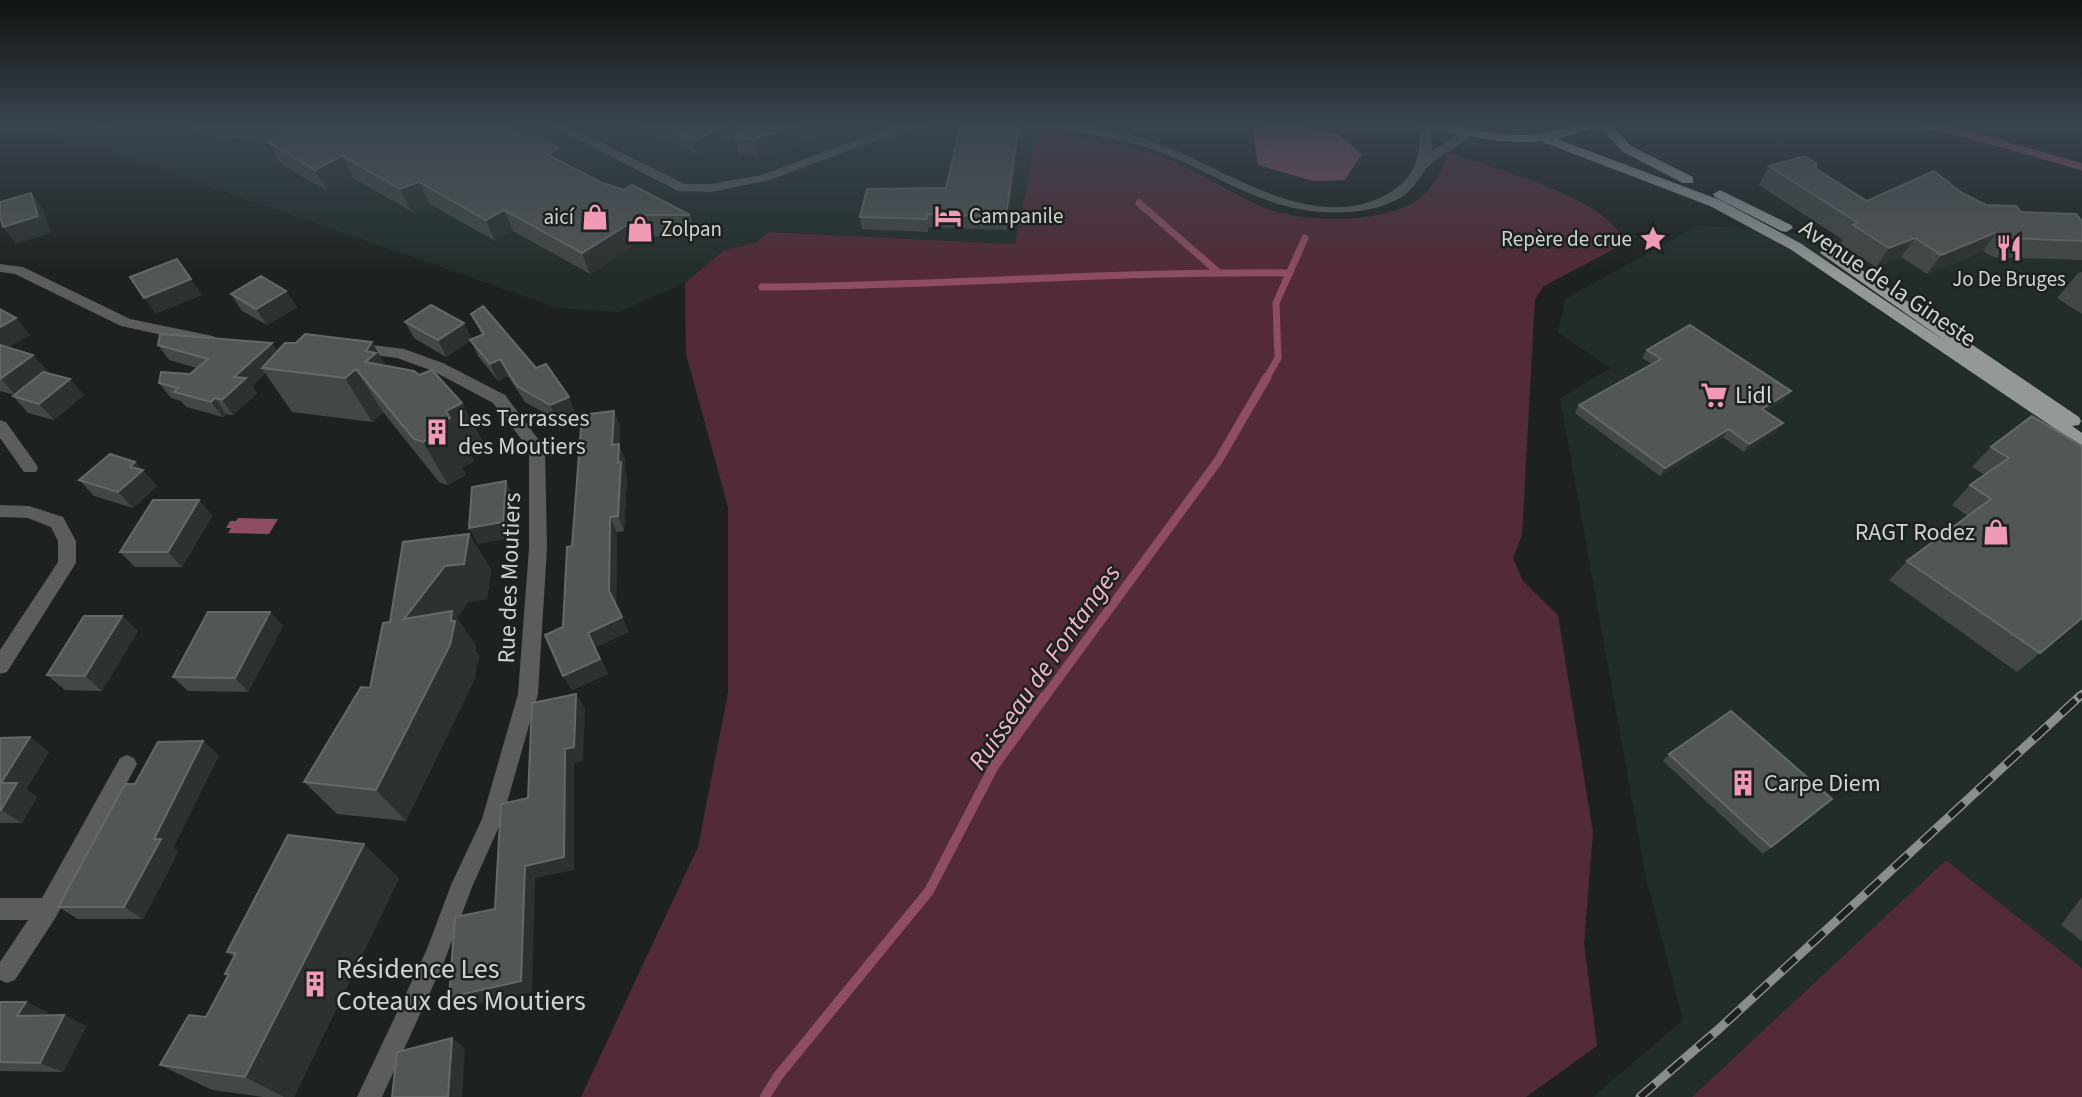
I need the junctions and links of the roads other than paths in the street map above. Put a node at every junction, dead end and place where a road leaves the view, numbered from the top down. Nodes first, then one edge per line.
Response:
1 (657, 174) edge
2 (773, 174) edge
3 (1218, 174) edge
4 (1418, 174) edge
5 (1642, 174) edge
6 (1677, 174) edge
7 (0, 268) edge
8 (231, 344) edge
9 (342, 348) edge
10 (0, 426) edge
11 (2082, 427) edge
12 (2082, 441) edge
13 (30, 468) dead end
14 (0, 511) edge
15 (0, 666) edge
16 (127, 764) dead end
17 (0, 909) edge
18 (48, 909) junction
19 (7, 972) dead end
20 (369, 1097) edge

1 - 2 street
3 - 4 street
5 - 12 main road, Avenue de la Gineste
6 - 11 main road, Avenue de la Gineste
7 - 8 street
9 - 20 street, Rue des Moutiers
10 - 13 street
14 - 15 street
16 - 18 street
17 - 18 street
18 - 19 street

